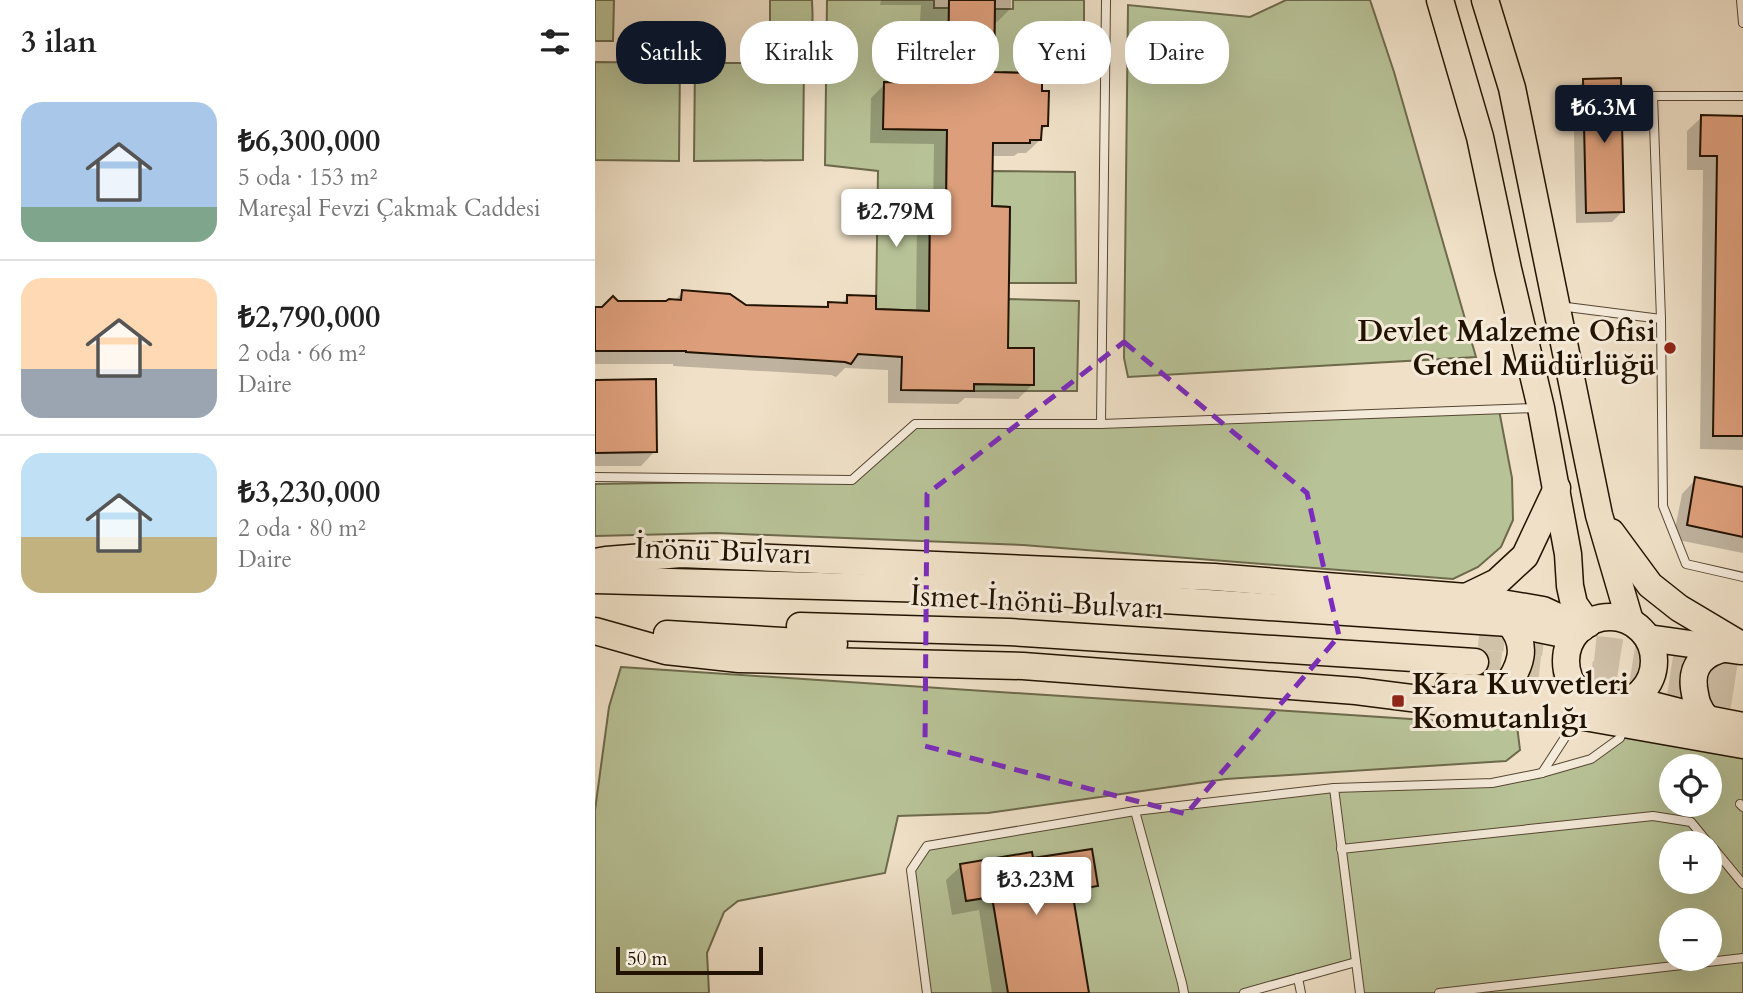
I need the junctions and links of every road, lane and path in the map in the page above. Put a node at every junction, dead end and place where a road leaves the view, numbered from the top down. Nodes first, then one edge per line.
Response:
1 (1106, 0) edge
2 (1440, 0) edge
3 (1485, 0) edge
4 (1741, 0) edge
5 (1743, 23) edge
6 (1743, 96) edge
7 (1556, 305) junction
8 (1661, 319) junction
9 (1541, 408) junction
10 (1101, 424) junction
11 (595, 477) edge
12 (1557, 488) junction
13 (1599, 515) junction
14 (595, 562) edge
15 (1743, 576) edge
16 (595, 580) edge
17 (848, 588) junction
18 (1466, 597) junction
19 (1509, 622) junction
20 (1581, 629) junction
21 (1639, 629) junction
22 (595, 630) edge
23 (1479, 636) tunnel mouth
24 (1737, 649) edge
25 (1475, 662) tunnel mouth
26 (1504, 690) junction
27 (1580, 703) junction
28 (1628, 709) junction
29 (1707, 719) junction
30 (1743, 726) edge
31 (1743, 745) edge
32 (1542, 773) junction
33 (1334, 788) junction
34 (1135, 811) junction
35 (1698, 831) edge
36 (1341, 849) junction
37 (1722, 859) edge
38 (1743, 884) edge
39 (1743, 958) edge
40 (1356, 962) junction
41 (1299, 978) junction
42 (927, 993) edge
43 (1184, 993) edge
44 (1244, 993) edge
45 (1301, 993) edge
46 (1360, 993) edge
47 (1439, 993) edge

1 - 10 lane
2 - 9 main road
3 - 7 main road
4 - 5 lane
6 - 8 lane
7 - 8 lane
7 - 13 main road
8 - 15 lane
9 - 10 lane
9 - 12 main road
10 - 11 lane
12 - 18 main road
12 - 20 main road
13 - 21 main road
13 - 24 main road
14 - 18 main road
16 - 17 main road, İnönü Bulvarı
17 - 19 main road
17 - 23 main road, İsmet İnönü Bulvarı
18 - 20 main road
19 - 20 main road
19 - 26 main road
20 - 21 main road
20 - 27 main road
21 - 24 main road
21 - 28 main road
22 - 25 main road, İsmet İnönü Bulvarı
22 - 26 main road
22 - 27 main road
24 - 29 main road
26 - 27 main road
27 - 28 main road
27 - 32 lane
28 - 29 main road
28 - 31 main road
28 - 32 lane
29 - 30 main road
32 - 33 lane
33 - 34 lane
33 - 36 lane
34 - 42 lane
34 - 43 lane
35 - 36 lane
36 - 40 lane
37 - 38 lane
39 - 47 lane
40 - 41 lane
40 - 46 lane
41 - 44 lane
41 - 45 lane

